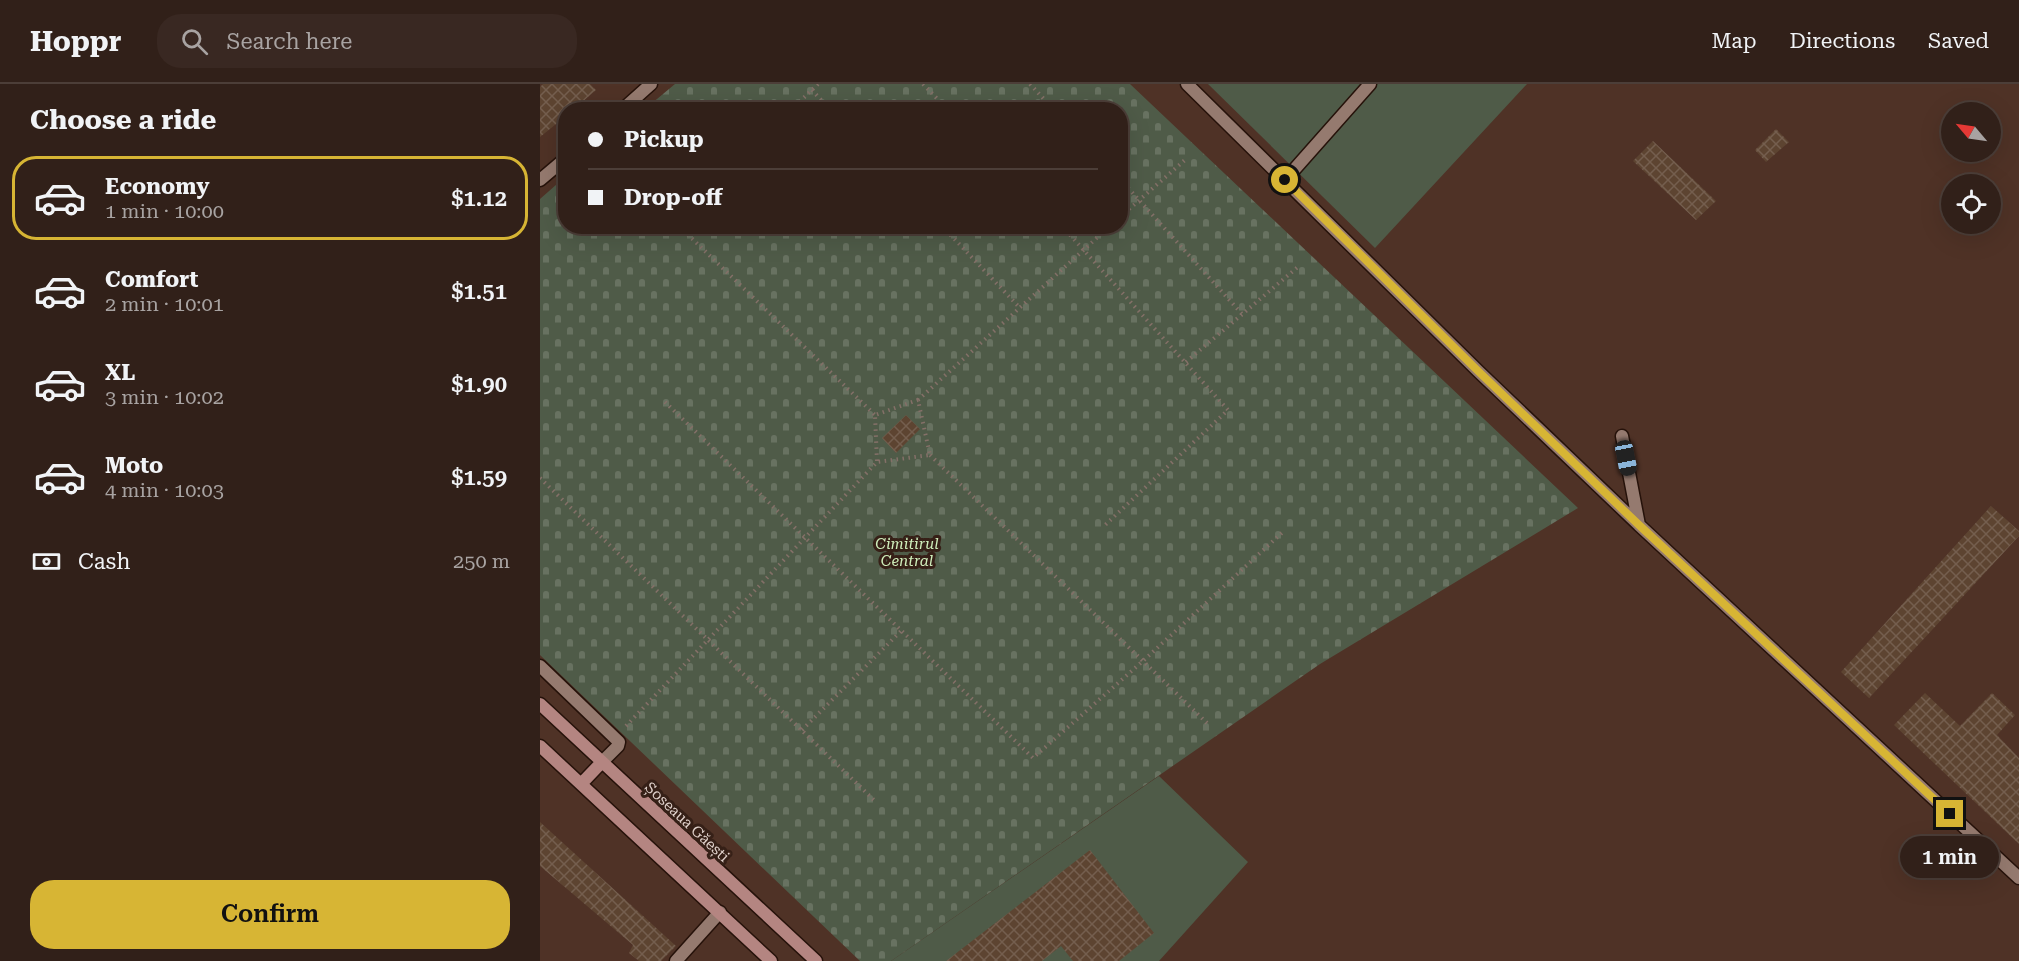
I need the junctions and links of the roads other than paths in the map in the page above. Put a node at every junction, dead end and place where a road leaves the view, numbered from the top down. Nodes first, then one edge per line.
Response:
1 (651, 84) edge
2 (1187, 84) edge
3 (1370, 84) edge
4 (631, 102) edge
5 (558, 165) edge
6 (540, 180) edge
7 (1285, 180) junction
8 (1622, 436) dead end
9 (1639, 525) junction
10 (540, 666) edge
11 (540, 704) edge
12 (540, 746) edge
13 (601, 763) junction
14 (581, 784) junction
15 (2019, 878) edge
16 (720, 912) junction
17 (676, 961) edge
18 (771, 961) edge
19 (816, 961) edge

1 - 4 lane
2 - 7 lane
3 - 7 lane
5 - 6 lane
7 - 9 lane
8 - 9 lane
9 - 15 lane
10 - 13 lane
11 - 13 main road, Șoseaua Găești
12 - 14 main road
13 - 14 main road
13 - 19 main road, Șoseaua Găești
14 - 16 main road
16 - 17 lane
16 - 18 main road

